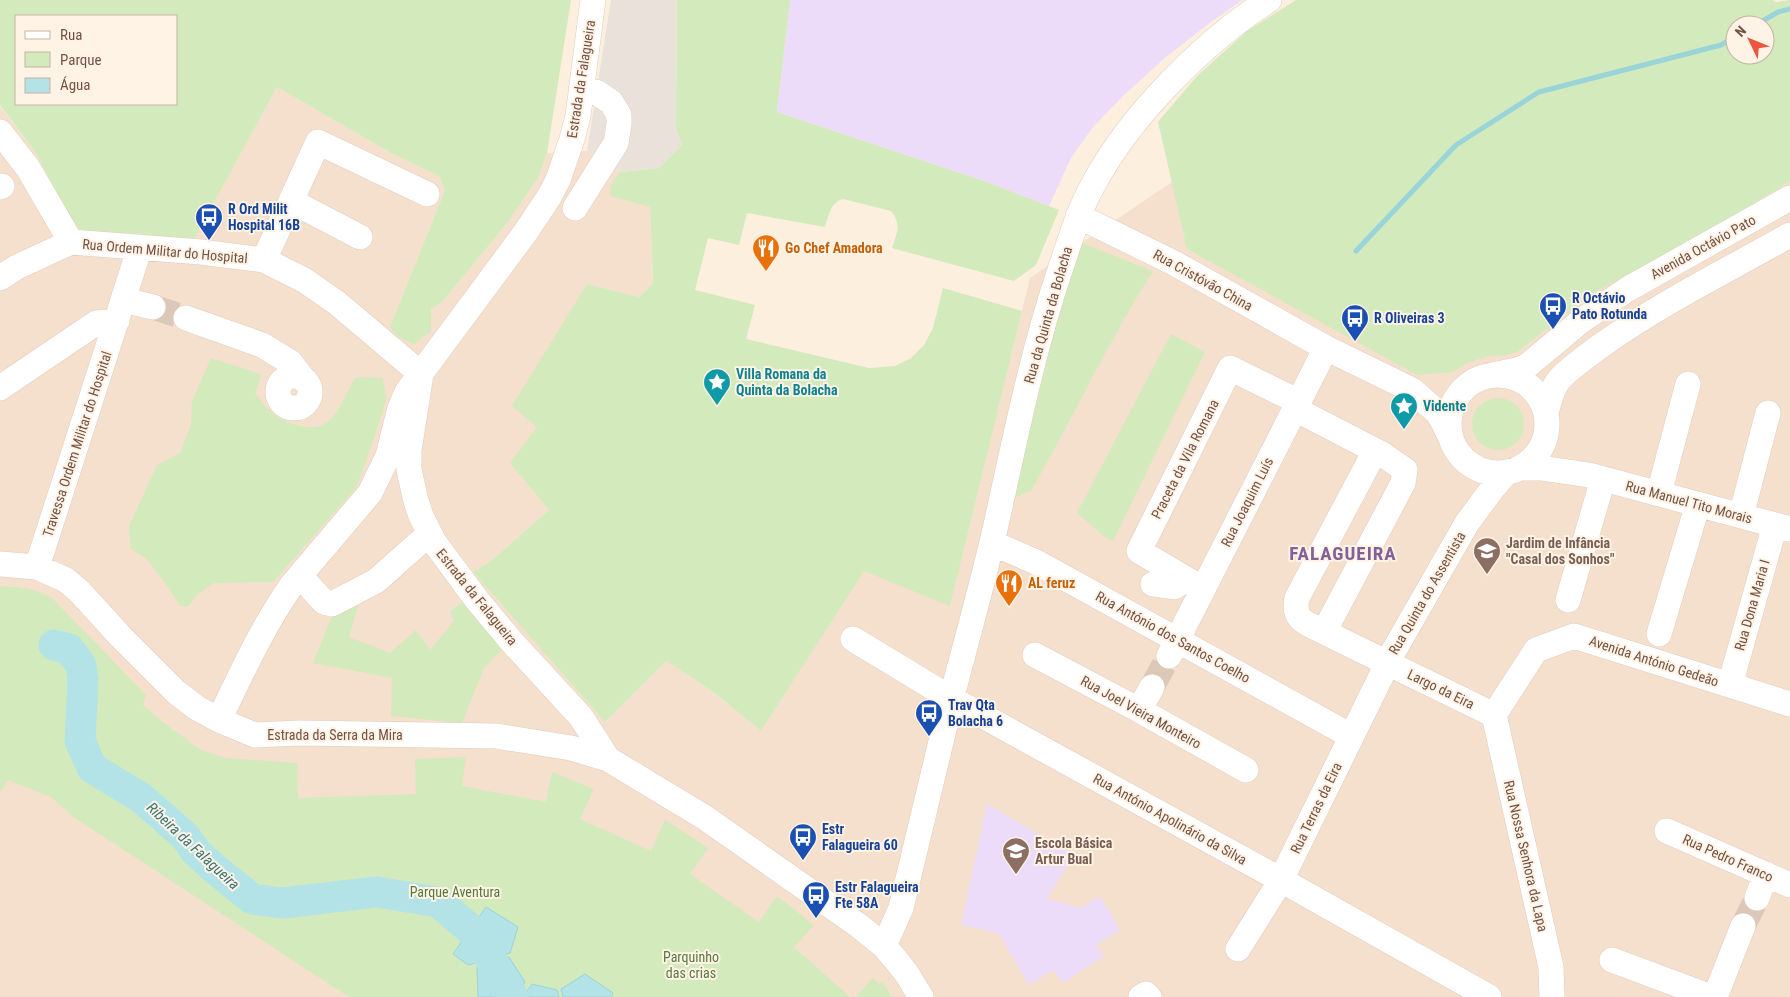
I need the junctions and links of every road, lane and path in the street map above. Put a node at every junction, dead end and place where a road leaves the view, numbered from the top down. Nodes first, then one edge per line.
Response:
1 (593, 0) edge
2 (1269, 0) edge
3 (582, 90) junction
4 (0, 132) edge
5 (428, 194) dead end
6 (1790, 198) edge
7 (291, 201) junction
8 (575, 208) dead end
9 (1078, 216) junction
10 (1790, 235) edge
11 (360, 237) dead end
12 (71, 242) junction
13 (140, 247) junction
14 (264, 260) junction
15 (1669, 266) junction
16 (0, 278) edge
17 (1684, 294) junction
18 (154, 307) tunnel mouth
19 (120, 310) junction
20 (186, 318) tunnel mouth
21 (1326, 348) junction
22 (421, 374) junction
23 (1483, 377) junction
24 (304, 380) dead end
25 (1688, 384) dead end
26 (0, 388) edge
27 (1412, 390) junction
28 (1297, 406) junction
29 (1768, 413) dead end
30 (1547, 421) junction
31 (1453, 443) junction
32 (1375, 451) junction
33 (399, 459) junction
34 (1513, 470) junction
35 (1596, 477) junction
36 (1658, 493) junction
37 (1698, 504) junction
38 (1741, 516) junction
39 (1467, 523) junction
40 (1782, 527) edge
41 (429, 534) junction
42 (992, 543) junction
43 (0, 564) edge
44 (37, 567) junction
45 (300, 576) junction
46 (1152, 584) dead end
47 (1195, 584) junction
48 (1568, 600) dead end
49 (1324, 632) junction
50 (1658, 634) dead end
51 (853, 639) dead end
52 (1173, 648) junction
53 (1035, 655) dead end
54 (1387, 663) junction
55 (1730, 685) junction
56 (1152, 687) tunnel mouth
57 (952, 699) junction
58 (1790, 704) edge
59 (1139, 710) junction
60 (1494, 715) junction
61 (219, 720) junction
62 (1352, 736) junction
63 (608, 759) junction
64 (1246, 770) dead end
65 (1666, 831) dead end
66 (1766, 874) junction
67 (1281, 880) junction
68 (1790, 885) edge
69 (1756, 898) tunnel mouth
70 (1743, 926) tunnel mouth
71 (884, 946) junction
72 (1238, 948) dead end
73 (1612, 960) dead end
74 (921, 997) edge
75 (1141, 997) edge
76 (1148, 997) edge
77 (1489, 997) edge
78 (1552, 997) edge
79 (1713, 997) edge

1 - 3 street, Estrada da Falagueira
2 - 9 street, Rua da Quinta da Bolacha
3 - 8 street
3 - 22 street, Estrada da Falagueira
4 - 12 street
5 - 7 street
6 - 15 street, Avenida Octávio Pato
7 - 11 street
7 - 14 street
9 - 21 street, Rua Cristóvão China
9 - 42 street, Rua da Quinta da Bolacha
10 - 17 street
12 - 13 street, Rua Ordem Militar do Hospital
12 - 16 street, Rua Ordem Militar do Hospital
13 - 14 street, Rua Ordem Militar do Hospital
13 - 19 street, Travessa Ordem Militar do Hospital
14 - 22 street, Rua Ordem Militar do Hospital
15 - 17 street
15 - 23 street, Avenida Octávio Pato
17 - 30 street
18 - 19 street
19 - 26 street
19 - 44 street, Travessa Ordem Militar do Hospital
20 - 24 street
21 - 27 street, Rua Cristóvão China
21 - 28 street, Rua Joaquim Luís
22 - 33 street, Estrada da Falagueira
23 - 27 street, Avenida Octávio Pato
23 - 30 street
23 - 31 street
25 - 36 street
27 - 31 street, Rua Quinta do Assentista
28 - 32 street, Praceta da Vila Romana
28 - 47 street, Rua Joaquim Luís
28 - 47 street, Praceta da Vila Romana
29 - 38 street
30 - 34 street
30 - 35 street, Rua Manuel Tito Morais
31 - 34 street
31 - 39 street, Rua Quinta do Assentista
32 - 49 street
32 - 49 street, Praceta da Vila Romana
33 - 41 street, Estrada da Falagueira
33 - 45 street
34 - 35 street, Rua Manuel Tito Morais
34 - 39 street, Rua Quinta do Assentista
35 - 36 street, Rua Manuel Tito Morais
35 - 48 street
36 - 37 street, Rua Manuel Tito Morais
37 - 38 street, Rua Manuel Tito Morais
37 - 50 street
38 - 40 street, Rua Manuel Tito Morais
39 - 54 street, Rua Quinta do Assentista
40 - 55 street, Rua Dona Maria I
41 - 45 street
41 - 63 street, Estrada da Falagueira
42 - 52 street, Rua António dos Santos Coelho
42 - 57 street, Rua da Quinta da Bolacha
43 - 44 street, Estrada da Serra da Mira
44 - 61 street, Estrada da Serra da Mira
45 - 61 street
46 - 47 street
47 - 52 street, Rua Joaquim Luís
49 - 54 street
51 - 57 street, Rua António Apolinário da Silva
52 - 62 street, Rua António dos Santos Coelho
53 - 59 street, Rua Joel Vieira Monteiro
54 - 60 street, Largo da Eira
54 - 62 street, Rua Terras da Eira
55 - 58 street, Avenida António Gedeão
55 - 60 street, Avenida António Gedeão
56 - 59 street
57 - 67 street, Rua António Apolinário da Silva
57 - 71 street, Rua da Quinta da Bolacha
59 - 64 street, Rua Joel Vieira Monteiro
60 - 78 street, Rua Nossa Senhora da Lapa
61 - 63 street, Estrada da Serra da Mira
62 - 67 street, Rua Terras da Eira
63 - 71 street, Estrada da Falagueira
65 - 66 street, Rua Pedro Franco
66 - 68 street, Rua Pedro Franco
66 - 69 street
67 - 72 street, Rua Terras da Eira
67 - 77 street, Rua António Apolinário da Silva
70 - 79 street
71 - 74 street, Estrada da Falagueira
73 - 79 street
75 - 76 street

